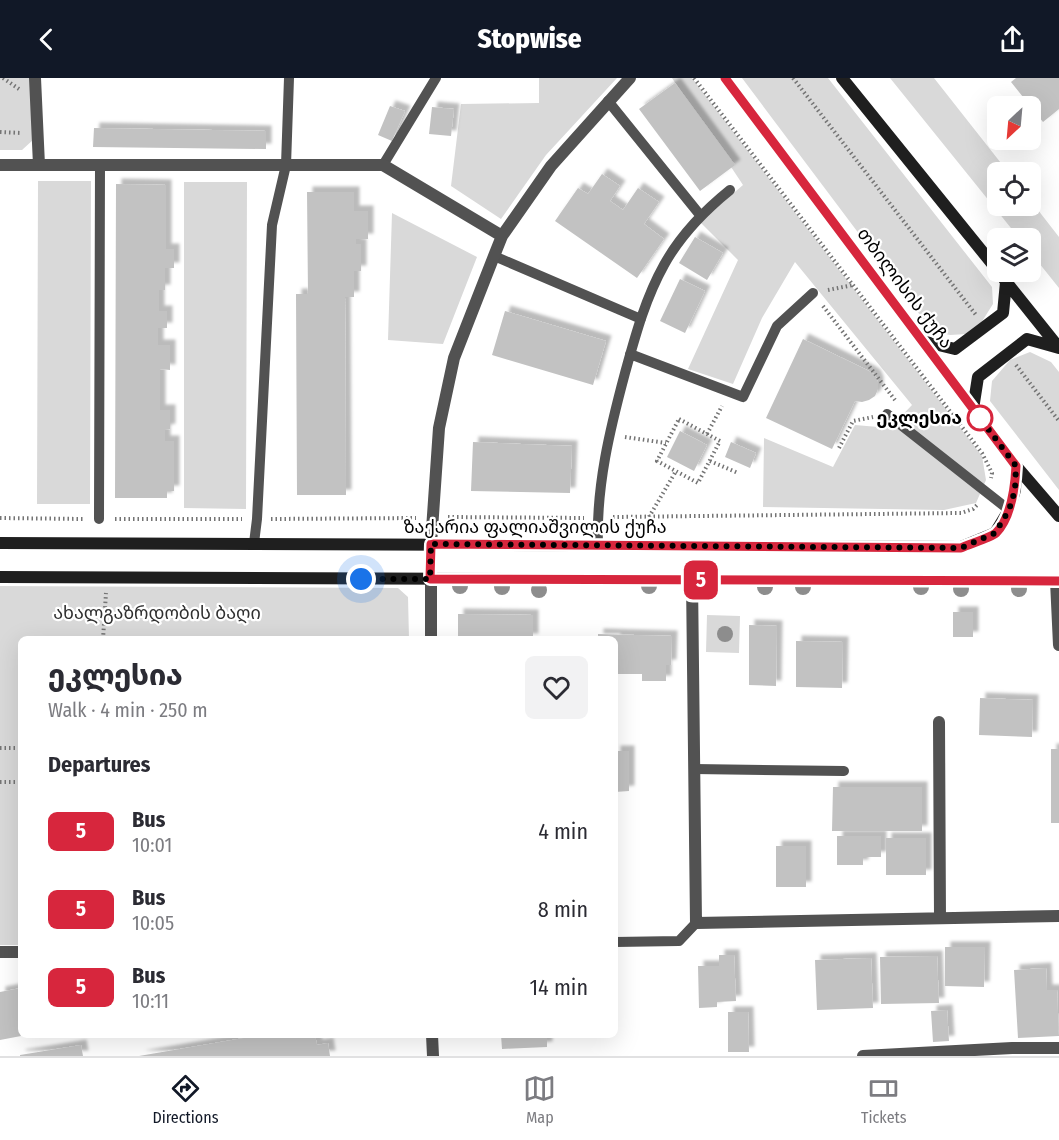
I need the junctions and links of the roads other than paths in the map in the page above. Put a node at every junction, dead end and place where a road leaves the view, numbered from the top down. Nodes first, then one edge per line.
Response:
1 (35, 78) edge
2 (289, 78) edge
3 (436, 78) edge
4 (630, 78) edge
5 (725, 78) edge
6 (842, 78) edge
7 (608, 101) junction
8 (0, 165) edge
9 (39, 165) junction
10 (100, 165) junction
11 (286, 165) junction
12 (383, 165) junction
13 (729, 190) dead end
14 (700, 215) junction
15 (502, 236) junction
16 (494, 256) junction
17 (987, 257) edge
18 (1006, 282) joint
19 (813, 293) road end
20 (641, 319) junction
21 (922, 341) junction
22 (1059, 348) edge
23 (630, 354) junction
24 (973, 409) junction
25 (887, 414) road end
26 (1016, 466) junction
27 (1009, 510) junction
28 (1059, 516) edge
29 (99, 519) road end
30 (0, 543) edge
31 (254, 543) junction
32 (431, 544) junction
33 (598, 545) junction
34 (0, 577) edge
35 (430, 579) junction
36 (692, 580) junction
37 (1058, 581) edge
38 (431, 636) edge
39 (1059, 645) edge
40 (939, 722) dead end
41 (694, 769) junction
42 (844, 771) dead end
43 (1059, 916) edge
44 (940, 918) junction
45 (696, 923) junction
46 (618, 942) edge
47 (0, 952) edge
48 (18, 952) edge
49 (432, 1038) edge
50 (1059, 1048) edge
51 (993, 1052) edge
52 (433, 1056) edge
53 (863, 1056) edge

1 - 9 street
2 - 11 lane
3 - 12 lane
4 - 7 street
5 - 21 main road, თბილისის ქუჩა
6 - 17 main road
7 - 14 lane
7 - 15 street
8 - 9 street
9 - 10 street
10 - 11 street
10 - 29 lane
11 - 12 street
11 - 31 lane
12 - 15 street
13 - 14 lane
14 - 20 lane
15 - 16 street
16 - 20 lane
16 - 32 street
18 - 21 main road
18 - 22 main road
19 - 23 lane
20 - 23 lane
21 - 24 main road, თბილისის ქუჩა
22 - 24 main road
23 - 33 lane
24 - 26 main road, თბილისის ქუჩა
25 - 27 lane
26 - 27 main road, ზაქარია ფალიაშვილის ქუჩა
26 - 28 main road, თბილისის ქუჩა
27 - 33 main road, ზაქარია ფალიაშვილის ქუჩა
30 - 31 main road, ზაქარია ფალიაშვილის ქუჩა
31 - 32 main road, ზაქარია ფალიაშვილის ქუჩა
32 - 33 main road, ზაქარია ფალიაშვილის ქუჩა
32 - 35 street
34 - 35 main road
35 - 36 main road
35 - 38 street
36 - 37 main road
36 - 41 street
37 - 39 street
40 - 44 street
41 - 42 lane
41 - 45 street
43 - 44 street
44 - 45 street
45 - 46 lane
47 - 48 street
49 - 52 street
50 - 51 street
51 - 53 street

